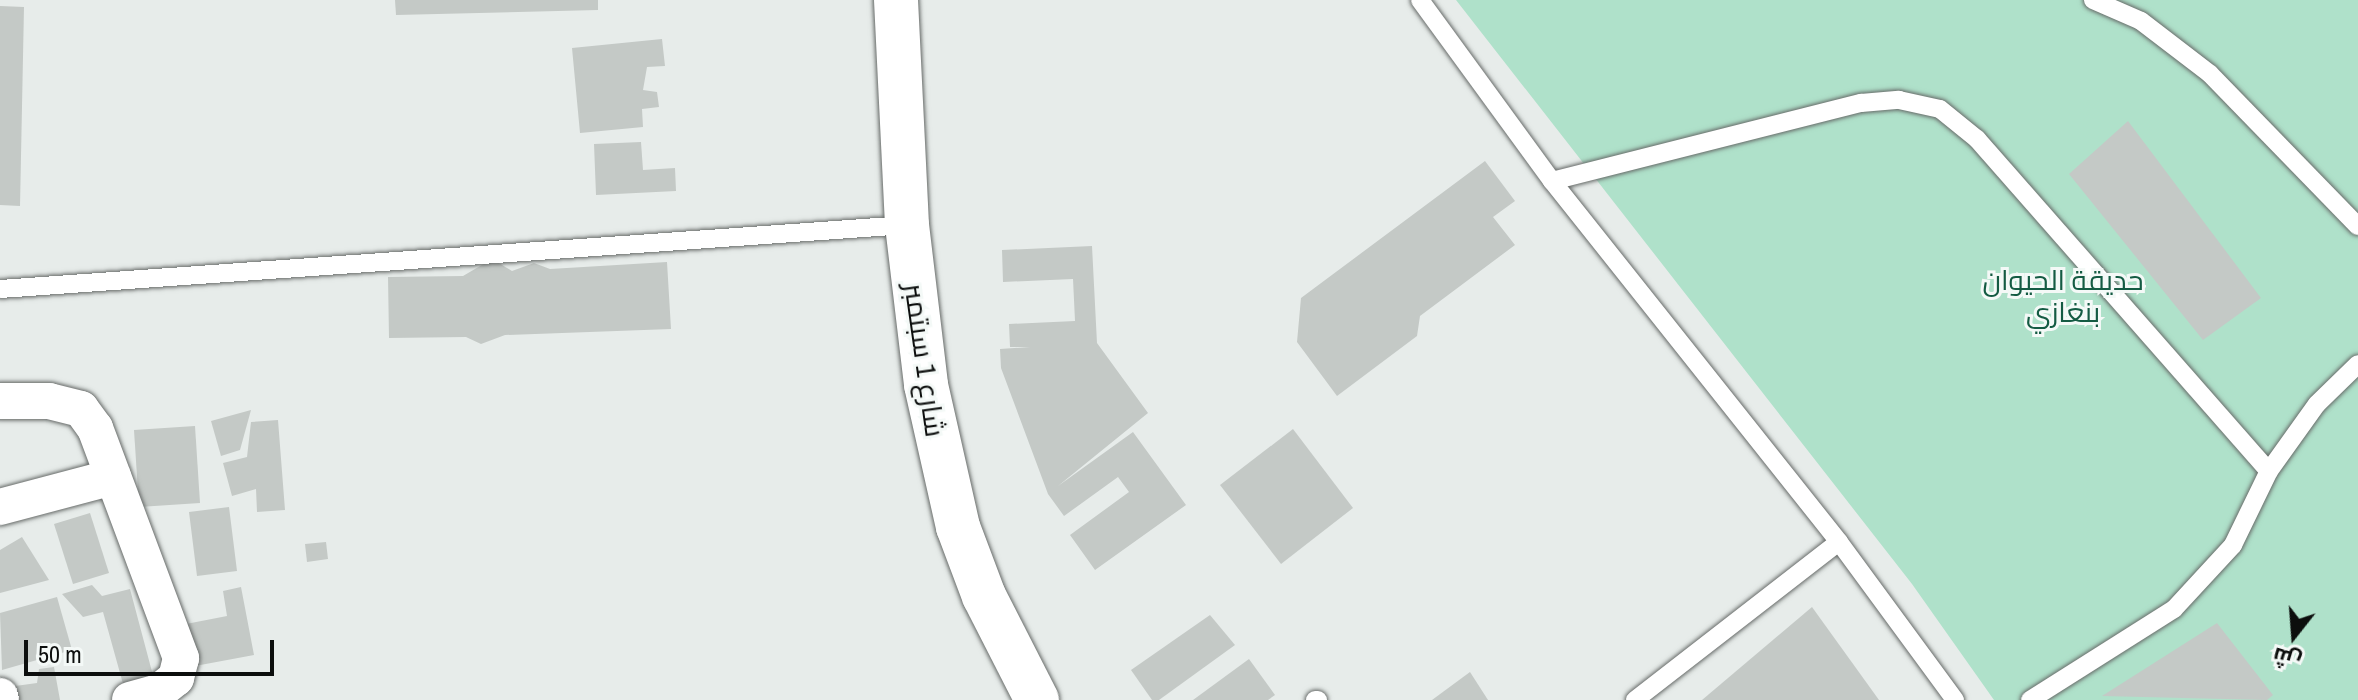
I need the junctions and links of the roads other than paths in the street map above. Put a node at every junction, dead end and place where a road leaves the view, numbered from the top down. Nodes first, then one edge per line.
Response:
1 (896, 0) edge
2 (1420, 0) edge
3 (2093, 0) edge
4 (1552, 181) junction
5 (907, 225) junction
6 (2358, 226) edge
7 (0, 289) edge
8 (2358, 364) edge
9 (0, 401) edge
10 (2269, 471) junction
11 (113, 477) junction
12 (0, 507) edge
13 (1839, 542) junction
14 (130, 700) edge
15 (1037, 700) edge
16 (1635, 700) edge
17 (1955, 700) edge
18 (2030, 700) edge

1 - 5 street, شارع 1 سبتمبر
2 - 4 lane
3 - 6 lane
4 - 10 lane
4 - 13 lane
5 - 7 lane
5 - 15 street, شارع 1 سبتمبر
8 - 10 lane
9 - 11 street
10 - 18 lane
11 - 12 street
11 - 14 street
13 - 16 lane
13 - 17 lane

